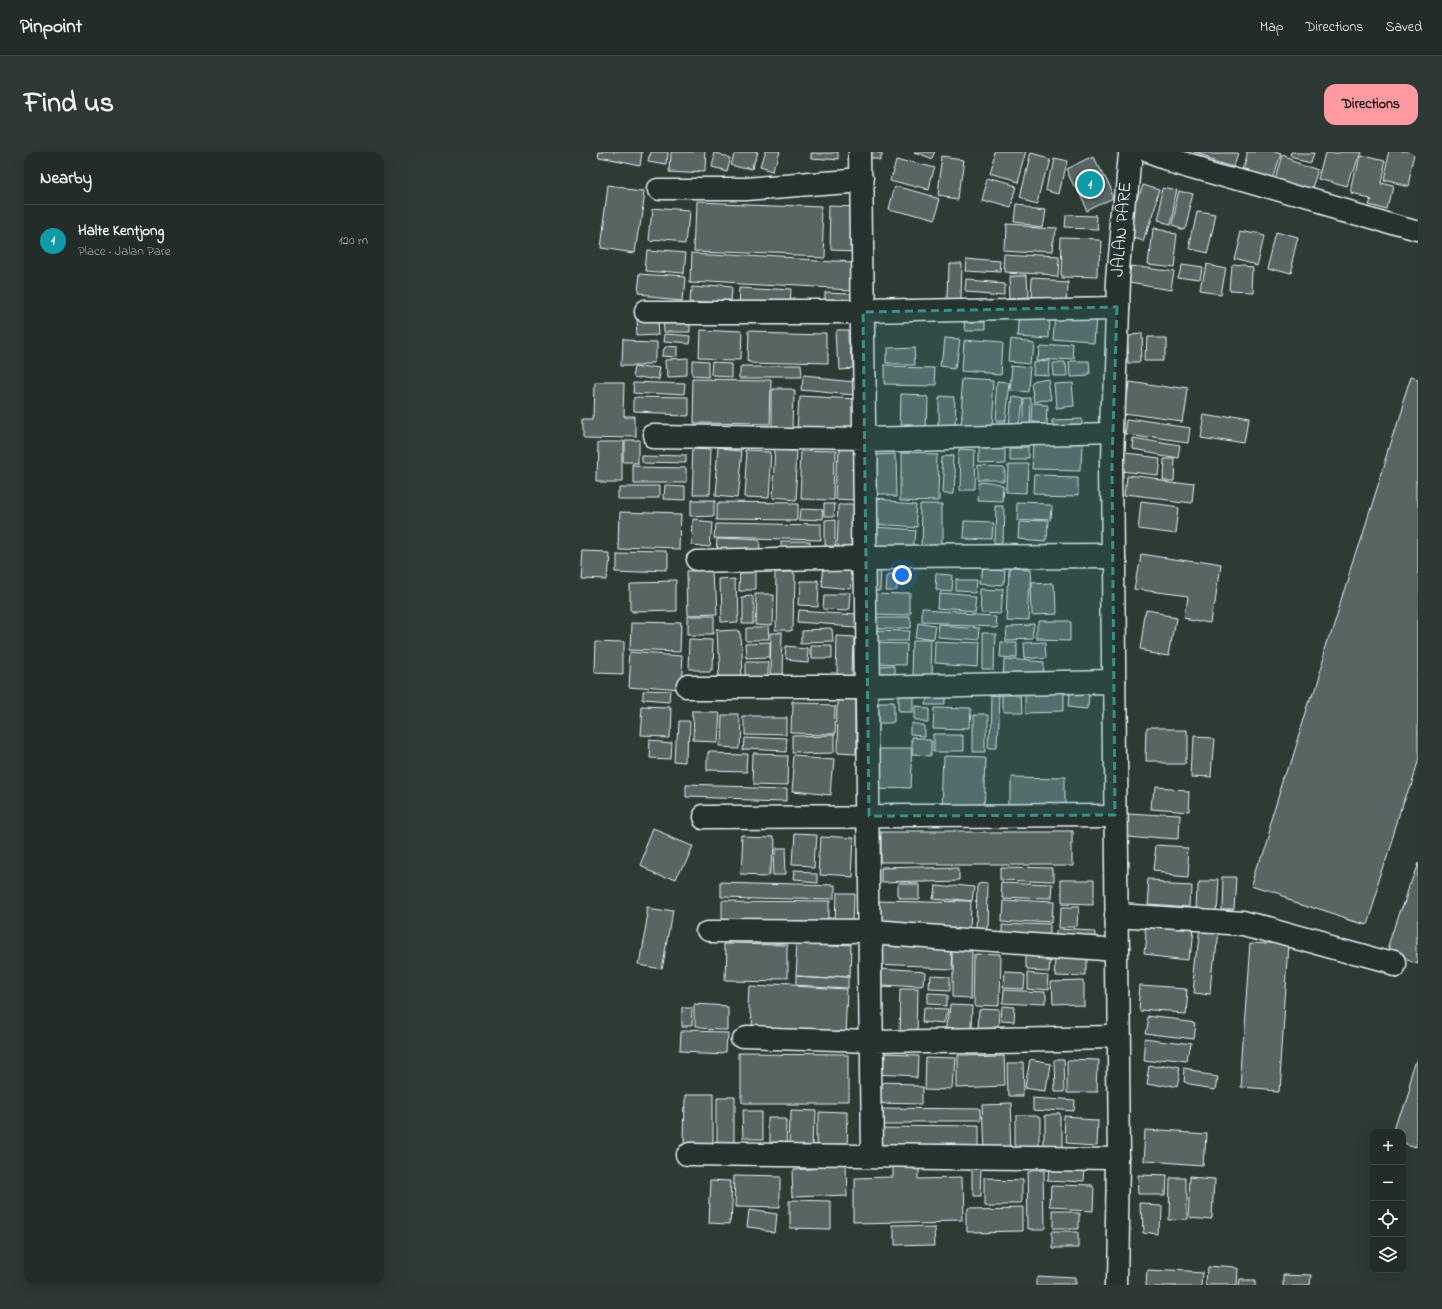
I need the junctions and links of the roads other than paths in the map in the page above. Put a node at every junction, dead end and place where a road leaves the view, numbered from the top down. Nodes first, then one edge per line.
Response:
1 (861, 152) edge
2 (1129, 152) edge
3 (1146, 152) edge
4 (862, 180) junction
5 (659, 189) dead end
6 (1418, 231) edge
7 (1117, 307) junction
8 (644, 312) dead end
9 (863, 312) junction
10 (1113, 433) junction
11 (654, 436) dead end
12 (865, 439) junction
13 (1113, 556) junction
14 (866, 557) junction
15 (697, 560) dead end
16 (1114, 682) junction
17 (868, 686) junction
18 (687, 687) dead end
19 (1115, 815) junction
20 (869, 816) junction
21 (701, 817) dead end
22 (1116, 915) junction
23 (710, 931) dead end
24 (870, 932) junction
25 (1117, 950) junction
26 (1393, 964) dead end
27 (744, 1038) dead end
28 (1117, 1038) junction
29 (871, 1042) junction
30 (689, 1154) dead end
31 (872, 1156) junction
32 (1118, 1159) junction
33 (1116, 1276) edge

1 - 4 street
2 - 7 street, JALAN PARE
3 - 6 street
4 - 5 street
4 - 9 street
7 - 9 street
7 - 10 street, JALAN PARE
8 - 9 street
9 - 12 street
10 - 12 street
10 - 13 street, JALAN PARE
11 - 12 street
12 - 14 street
13 - 14 street
13 - 16 street, JALAN PARE
14 - 15 street
14 - 17 street
16 - 17 street
16 - 19 street, JALAN PARE
17 - 18 street
17 - 20 street
19 - 20 street
19 - 22 street, JALAN PARE
20 - 21 street
20 - 24 street
22 - 25 street, JALAN PARE
22 - 26 street
23 - 24 street
24 - 25 street
24 - 29 street
25 - 28 street, JALAN PARE
27 - 29 street
28 - 29 street
28 - 32 street, JALAN PARE
29 - 31 street
30 - 31 street
31 - 32 street
32 - 33 street, JALAN PARE

